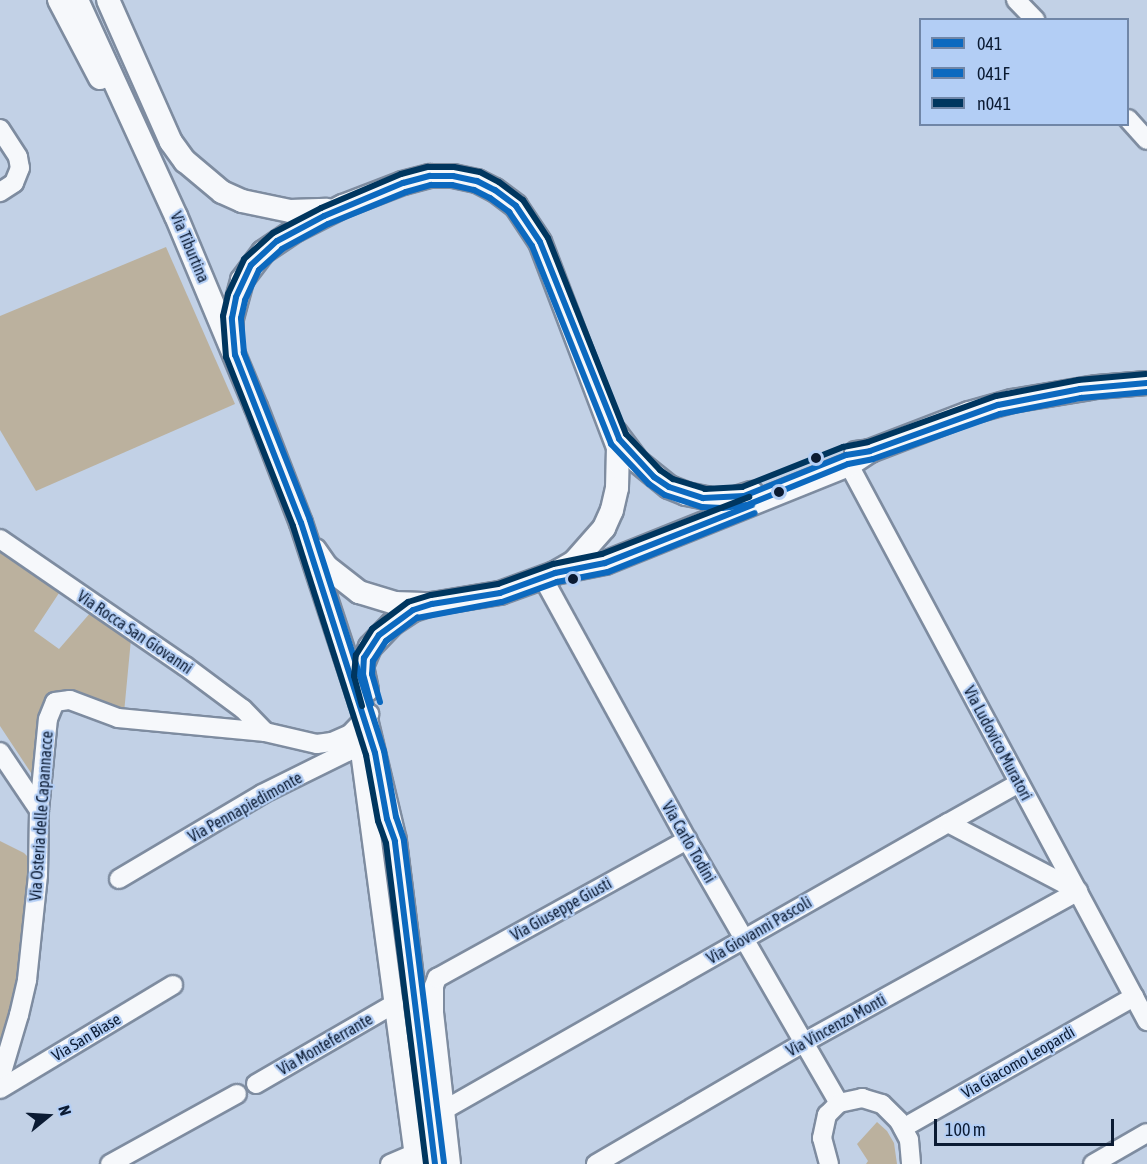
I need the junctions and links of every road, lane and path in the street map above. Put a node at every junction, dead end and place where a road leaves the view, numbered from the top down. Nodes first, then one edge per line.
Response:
1 (59, 0) edge
2 (77, 0) edge
3 (108, 0) edge
4 (1016, 0) edge
5 (1033, 18) edge
6 (1129, 120) edge
7 (0, 129) edge
8 (142, 140) junction
9 (1147, 140) edge
10 (0, 192) edge
11 (343, 207) junction
12 (235, 355) junction
13 (1147, 383) edge
14 (612, 426) junction
15 (870, 451) junction
16 (849, 465) junction
17 (302, 523) junction
18 (0, 539) edge
19 (549, 576) junction
20 (432, 604) junction
21 (364, 728) junction
22 (265, 732) junction
23 (0, 752) edge
24 (1019, 783) junction
25 (39, 810) junction
26 (948, 823) junction
27 (687, 840) junction
28 (395, 841) junction
29 (119, 879) dead end
30 (1078, 891) junction
31 (744, 938) junction
32 (173, 985) dead end
33 (1134, 997) junction
34 (394, 1004) junction
35 (1147, 1021) edge
36 (803, 1043) junction
37 (0, 1079) edge
38 (256, 1084) dead end
39 (0, 1089) edge
40 (237, 1094) dead end
41 (839, 1102) junction
42 (444, 1110) junction
43 (903, 1128) junction
44 (1147, 1133) edge
45 (415, 1159) edge
46 (110, 1164) edge
47 (390, 1164) edge
48 (435, 1164) edge
49 (451, 1164) edge
50 (596, 1164) edge
51 (829, 1164) edge
52 (911, 1164) edge
53 (1093, 1164) edge

1 - 8 main road
2 - 8 main road, Via Tiburtina
3 - 11 main road
4 - 5 street
6 - 9 street
7 - 10 street
8 - 12 main road, Via Tiburtina
11 - 12 main road
11 - 14 main road
12 - 17 main road, Via Tiburtina
13 - 15 main road
14 - 15 main road
14 - 19 main road
15 - 16 main road
16 - 19 main road
16 - 24 street, Via Ludovico Muratori
17 - 20 main road
17 - 21 main road, Via Tiburtina
18 - 22 street, Via Rocca San Giovanni
19 - 20 main road
19 - 27 street, Via Carlo Todini
20 - 28 main road
21 - 22 street, Via Osteria delle Capannacce
21 - 28 main road, Via Tiburtina
21 - 29 street, Via Pennapiedimonte
21 - 34 street
22 - 25 street, Via Osteria delle Capannacce
23 - 25 street
24 - 26 street, Via Giovanni Pascoli
24 - 30 street, Via Ludovico Muratori
25 - 37 street, Via Osteria delle Capannacce
26 - 30 street
26 - 31 street, Via Giovanni Pascoli
27 - 31 street, Via Carlo Todini
27 - 42 street, Via Giuseppe Giusti
28 - 48 main road, Via Tiburtina
30 - 33 street, Via Ludovico Muratori
30 - 36 street, Via Vincenzo Monti
31 - 36 street, Via Carlo Todini
31 - 42 street, Via Giovanni Pascoli
32 - 39 street, Via San Biase
33 - 35 street, Via Ludovico Muratori
33 - 43 street, Via Giacomo Leopardi
34 - 38 street, Via Monteferrante
34 - 45 street
36 - 41 street, Via Carlo Todini
36 - 50 street, Via Vincenzo Monti
40 - 46 street
41 - 43 street
41 - 51 street
42 - 49 street
43 - 52 street
44 - 53 street
45 - 47 street

